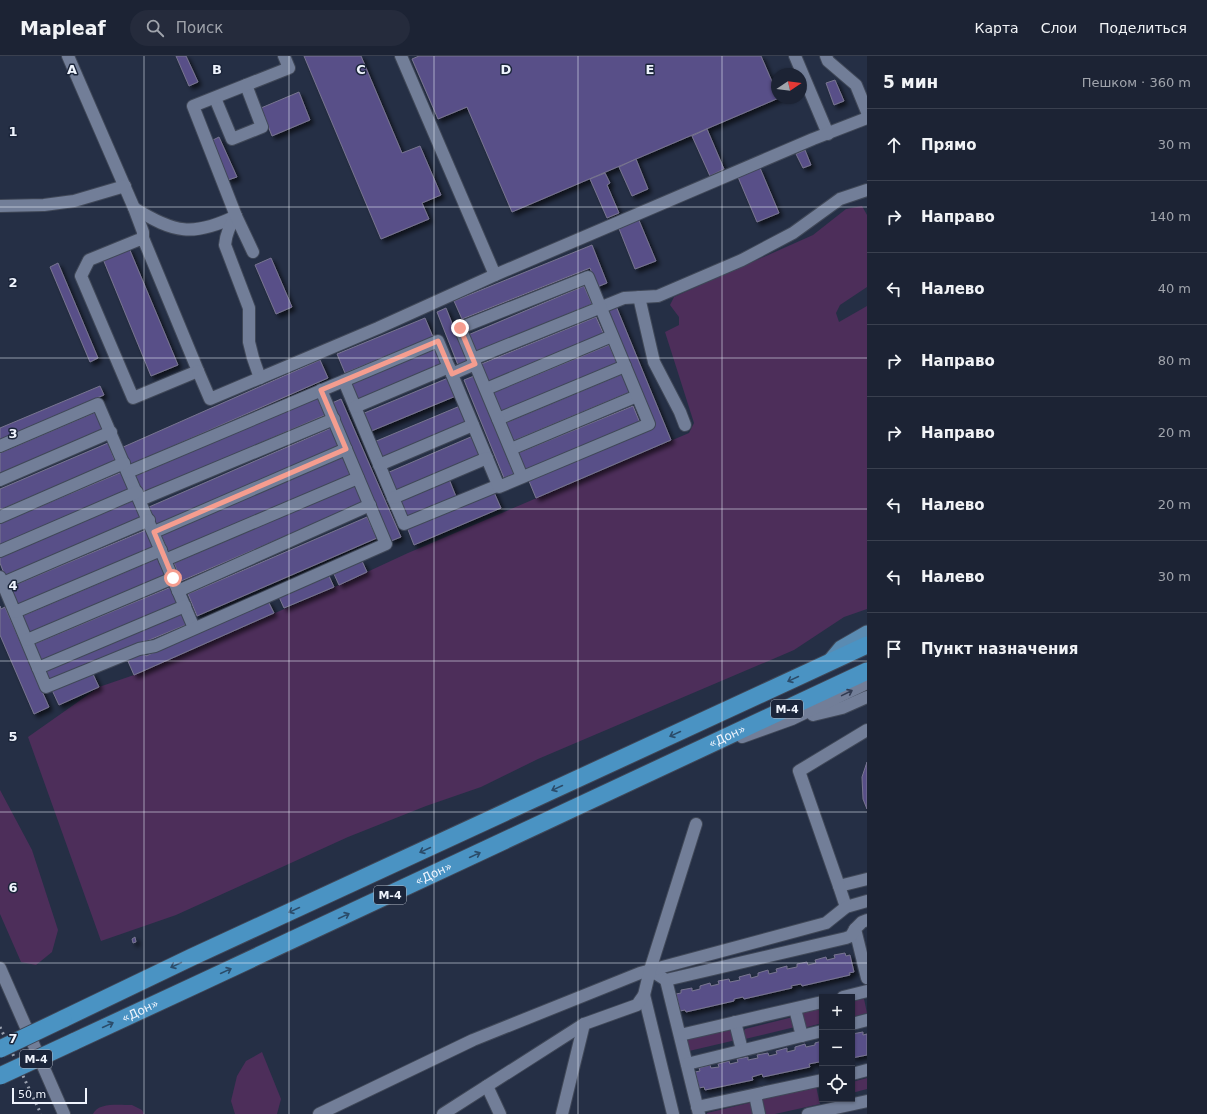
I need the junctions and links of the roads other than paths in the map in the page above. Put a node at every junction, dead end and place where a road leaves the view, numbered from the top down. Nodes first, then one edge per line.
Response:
1 (68, 56) edge
2 (284, 56) edge
3 (401, 56) edge
4 (795, 56) edge
5 (826, 56) edge
6 (246, 85) junction
7 (215, 98) junction
8 (867, 112) edge
9 (867, 118) edge
10 (828, 134) junction
11 (125, 186) junction
12 (867, 190) edge
13 (0, 206) edge
14 (134, 208) junction
15 (236, 216) junction
16 (144, 238) junction
17 (253, 252) dead end
18 (496, 275) junction
19 (639, 297) junction
20 (600, 308) junction
21 (612, 336) junction
22 (474, 362) junction
23 (624, 366) junction
24 (198, 371) junction
25 (450, 371) junction
26 (260, 378) junction
27 (344, 380) junction
28 (486, 389) junction
29 (321, 390) junction
30 (637, 396) junction
31 (355, 407) junction
32 (334, 419) junction
33 (498, 419) junction
34 (473, 425) junction
35 (685, 425) dead end
36 (111, 432) junction
37 (0, 446) edge
38 (346, 449) junction
39 (511, 449) junction
40 (487, 458) junction
41 (379, 465) junction
42 (126, 467) junction
43 (522, 477) junction
44 (358, 478) junction
45 (0, 480) edge
46 (499, 485) junction
47 (138, 496) junction
48 (393, 498) junction
49 (370, 505) junction
50 (0, 517) edge
51 (148, 520) junction
52 (154, 532) junction
53 (0, 551) edge
54 (163, 555) junction
55 (173, 578) junction
56 (1, 580) edge
57 (178, 591) junction
58 (185, 606) junction
59 (15, 612) junction
60 (194, 628) junction
61 (867, 633) edge
62 (26, 640) junction
63 (867, 644) edge
64 (828, 663) junction
65 (38, 668) junction
66 (867, 671) edge
67 (867, 683) edge
68 (867, 697) edge
69 (792, 719) junction
70 (867, 730) edge
71 (706, 747) junction
72 (696, 824) dead end
73 (867, 879) edge
74 (839, 886) junction
75 (867, 901) edge
76 (846, 907) junction
77 (867, 920) edge
78 (855, 929) junction
79 (0, 968) edge
80 (650, 970) junction
81 (867, 978) edge
82 (666, 980) junction
83 (867, 991) edge
84 (855, 994) edge
85 (644, 995) junction
86 (819, 1003) edge
87 (795, 1009) junction
88 (867, 1020) edge
89 (735, 1022) junction
90 (855, 1023) edge
91 (584, 1024) junction
92 (819, 1032) edge
93 (680, 1036) junction
94 (802, 1036) junction
95 (0, 1049) edge
96 (742, 1050) junction
97 (687, 1064) junction
98 (867, 1070) edge
99 (855, 1073) edge
100 (0, 1076) edge
101 (819, 1081) edge
102 (487, 1086) junction
103 (755, 1095) junction
104 (867, 1101) edge
105 (827, 1104) edge
106 (698, 1111) edge
107 (64, 1114) edge
108 (319, 1114) edge
109 (443, 1114) edge
110 (500, 1114) edge
111 (562, 1114) edge
112 (674, 1114) edge
113 (760, 1114) edge
114 (808, 1114) edge

1 - 11 street
2 - 6 street
3 - 18 street
4 - 10 street
5 - 8 street
6 - 7 street
6 - 7 street
7 - 15 street
9 - 10 street
10 - 18 street
11 - 13 street
11 - 14 street
12 - 19 street
14 - 15 street
14 - 16 street
15 - 17 street
15 - 26 street
16 - 24 street
16 - 24 street
18 - 26 street
19 - 20 street
19 - 35 street
20 - 21 street
20 - 22 street
20 - 22 street
21 - 23 street
21 - 28 street
22 - 25 street
22 - 28 street
23 - 30 street
23 - 33 street
24 - 26 street
25 - 27 street
25 - 31 street
25 - 34 street
27 - 29 street
27 - 31 street
28 - 33 street
29 - 32 street
29 - 42 street
30 - 39 street
30 - 43 street
31 - 41 street
32 - 38 street
32 - 47 street
33 - 39 street
34 - 40 street
34 - 41 street
36 - 37 street
36 - 42 street
36 - 45 street
38 - 44 street
38 - 52 street
39 - 43 street
40 - 46 street
40 - 48 street
41 - 48 street
42 - 47 street
42 - 50 street
43 - 46 street
44 - 49 street
44 - 54 street
46 - 48 street
47 - 51 street
47 - 53 street
49 - 57 street
49 - 60 street
51 - 52 street
51 - 56 street
52 - 54 street
54 - 55 street
54 - 59 street
55 - 57 street
55 - 62 street
56 - 59 street
57 - 58 street
58 - 60 street
58 - 65 street
59 - 62 street
60 - 65 street
61 - 64 main road
62 - 65 street
63 - 64 highway, «Дон» / М-4
64 -> 95 highway, «Дон» / М-4, bridge
66 - 71 highway, «Дон» / М-4
69 -> 67 street
68 - 69 street
69 - 71 street
70 - 74 street
100 -> 71 highway, «Дон» / М-4, bridge
72 - 80 street
73 - 74 street
74 - 76 street
75 - 76 street
76 - 80 street
77 - 78 street
78 - 81 street
78 - 82 street
79 - 107 street
80 - 82 street
80 - 85 street
80 - 108 street
82 - 93 street
83 - 84 street
85 - 91 street
85 - 112 street
86 - 87 street
87 - 89 street
87 - 94 street
88 - 90 street
89 - 93 street
89 - 96 street
91 - 102 street
91 - 111 street
92 - 94 street
93 - 97 street
94 - 96 street
96 - 97 street
97 - 106 street
98 - 99 street
101 - 103 street
102 - 109 street
102 - 110 street
103 - 106 street
103 - 113 street
104 - 105 street
105 - 114 street

